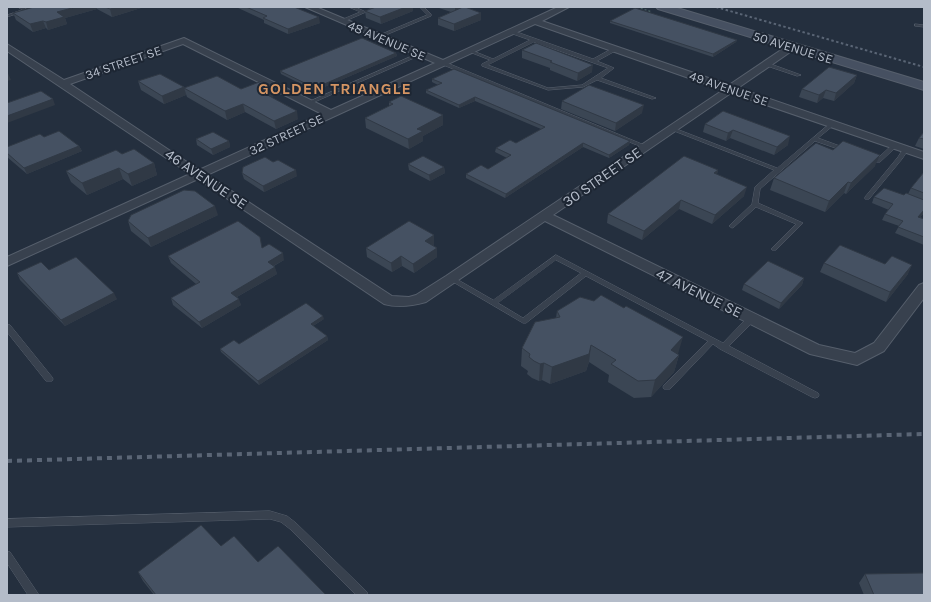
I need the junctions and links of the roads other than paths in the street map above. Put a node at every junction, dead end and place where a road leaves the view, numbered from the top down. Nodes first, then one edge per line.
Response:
1 (20, 7) edge
2 (309, 7) edge
3 (351, 7) edge
4 (422, 7) edge
5 (566, 7) edge
6 (662, 7) edge
7 (7, 16) edge
8 (342, 21) junction
9 (534, 21) junction
10 (916, 25) dead end
11 (924, 26) edge
12 (512, 32) junction
13 (379, 36) junction
14 (534, 40) junction
15 (793, 46) junction
16 (7, 47) edge
17 (615, 49) junction
18 (469, 51) junction
19 (421, 54) junction
20 (493, 60) junction
21 (593, 61) junction
22 (443, 63) junction
23 (766, 64) junction
24 (798, 75) dead end
25 (597, 78) junction
26 (62, 84) junction
27 (924, 86) edge
28 (731, 89) junction
29 (654, 98) dead end
30 (308, 103) junction
31 (330, 114) junction
32 (832, 124) junction
33 (672, 129) junction
34 (815, 139) junction
35 (894, 146) junction
36 (646, 147) junction
37 (905, 150) junction
38 (852, 152) edge
39 (924, 156) edge
40 (865, 157) edge
41 (778, 170) junction
42 (199, 174) junction
43 (877, 186) junction
44 (884, 188) edge
45 (867, 198) dead end
46 (755, 204) junction
47 (545, 216) junction
48 (732, 226) dead end
49 (774, 249) dead end
50 (7, 262) edge
51 (585, 273) junction
52 (451, 279) junction
53 (924, 288) edge
54 (408, 302) joint
55 (492, 304) junction
56 (751, 318) junction
57 (7, 327) edge
58 (712, 341) junction
59 (724, 347) junction
60 (49, 379) dead end
61 (667, 388) edge
62 (815, 395) dead end
63 (7, 523) edge
64 (7, 555) edge
65 (34, 595) edge
66 (363, 595) edge

1 - 7 lane
2 - 8 street, 48 AVENUE SE
3 - 8 lane
4 - 13 lane
5 - 9 street, 32 STREET SE
6 - 15 street, 50 AVENUE SE
8 - 13 street, 48 AVENUE SE
9 - 12 street, 32 STREET SE
9 - 17 street, 49 AVENUE SE
10 - 11 lane
12 - 14 lane
12 - 18 street, 32 STREET SE
13 - 19 street, 48 AVENUE SE
14 - 20 lane
14 - 21 lane
15 - 23 street, 30 STREET SE
15 - 27 street, 50 AVENUE SE
16 - 26 street, 46 AVENUE SE
17 - 21 lane
17 - 28 street, 49 AVENUE SE
18 - 20 lane
18 - 22 street, 32 STREET SE
19 - 22 street, 48 AVENUE SE
19 - 30 lane
20 - 25 lane
21 - 25 lane
22 - 31 street, 32 STREET SE
22 - 36 lane
23 - 24 lane
23 - 28 street, 30 STREET SE
25 - 29 lane
26 - 30 street, 34 STREET SE
26 - 42 street, 46 AVENUE SE
28 - 32 street, 49 AVENUE SE
28 - 33 street, 30 STREET SE
30 - 31 street
31 - 42 street, 32 STREET SE
32 - 34 lane
32 - 35 street, 49 AVENUE SE
33 - 36 street, 30 STREET SE
33 - 41 lane
34 - 38 lane
34 - 41 lane
35 - 37 street, 49 AVENUE SE
35 - 40 lane
36 - 47 street, 30 STREET SE
37 - 39 street, 49 AVENUE SE
37 - 43 lane
41 - 46 lane
42 - 50 street, 32 STREET SE
42 - 54 street, 46 AVENUE SE
43 - 44 lane
43 - 45 lane
46 - 48 lane
46 - 49 lane
47 - 52 street, 30 STREET SE
47 - 56 street, 47 AVENUE SE
51 - 55 lane
51 - 55 lane
51 - 58 lane
52 - 54 street, 30 STREET SE
52 - 55 lane
53 - 56 street, 47 AVENUE SE
56 - 59 lane
57 - 60 lane
58 - 59 lane
58 - 61 lane
59 - 62 lane
63 - 66 lane
64 - 65 lane

